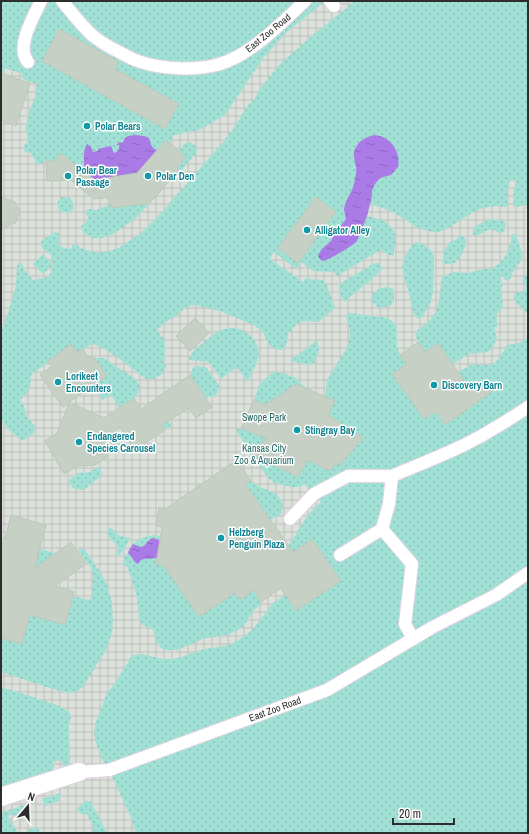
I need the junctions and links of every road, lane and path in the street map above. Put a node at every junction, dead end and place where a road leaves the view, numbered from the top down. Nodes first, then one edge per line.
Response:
1 (41, 1) edge
2 (62, 1) edge
3 (305, 1) edge
4 (28, 62) dead end
5 (528, 407) edge
6 (392, 476) junction
7 (290, 519) dead end
8 (382, 529) junction
9 (340, 555) dead end
10 (528, 573) edge
11 (413, 639) junction
12 (79, 772) joint
13 (1, 797) edge

1 - 4 lane
2 - 3 lane, East Zoo Road
5 - 6 lane
6 - 7 lane
6 - 8 lane
8 - 9 lane
8 - 11 lane
10 - 11 lane, East Zoo Road
11 - 12 lane, East Zoo Road
12 - 13 street, East Zoo Road

